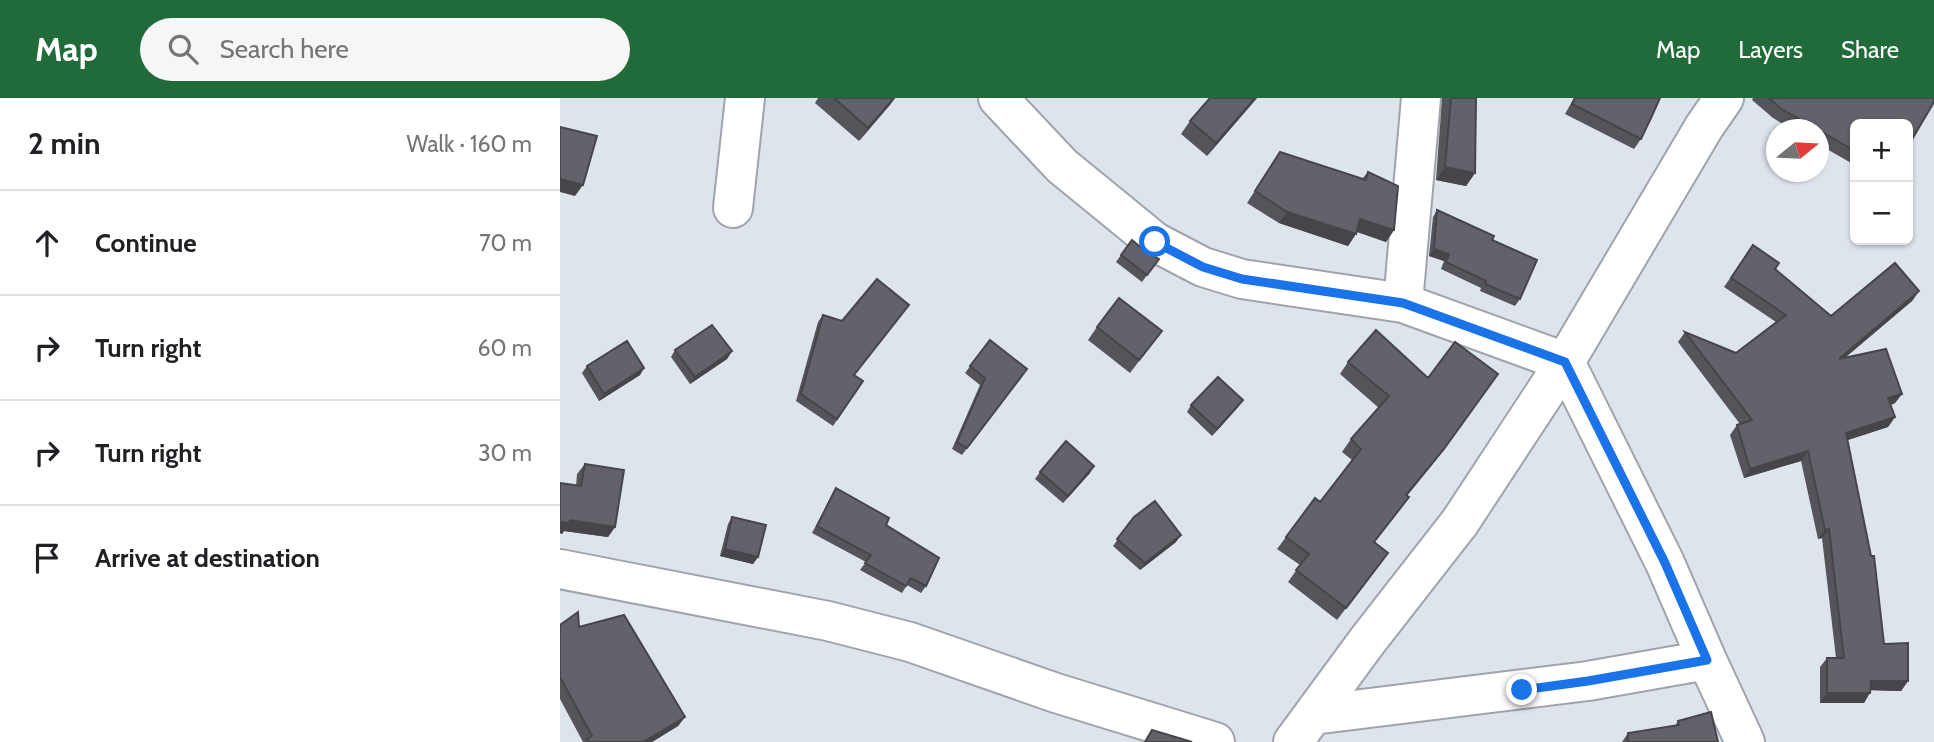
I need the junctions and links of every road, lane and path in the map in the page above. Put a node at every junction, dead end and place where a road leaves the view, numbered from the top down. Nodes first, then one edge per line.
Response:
1 (745, 98) edge
2 (998, 98) edge
3 (1421, 98) edge
4 (1724, 98) edge
5 (733, 208) dead end
6 (1403, 303) junction
7 (1565, 362) junction
8 (560, 569) edge
9 (1707, 660) junction
10 (1303, 728) edge
11 (1215, 742) edge
12 (1745, 742) edge

1 - 5 street
2 - 6 street
3 - 6 street
4 - 7 street
6 - 7 street
7 - 9 street
7 - 10 street
8 - 11 street
9 - 10 street
9 - 12 street

